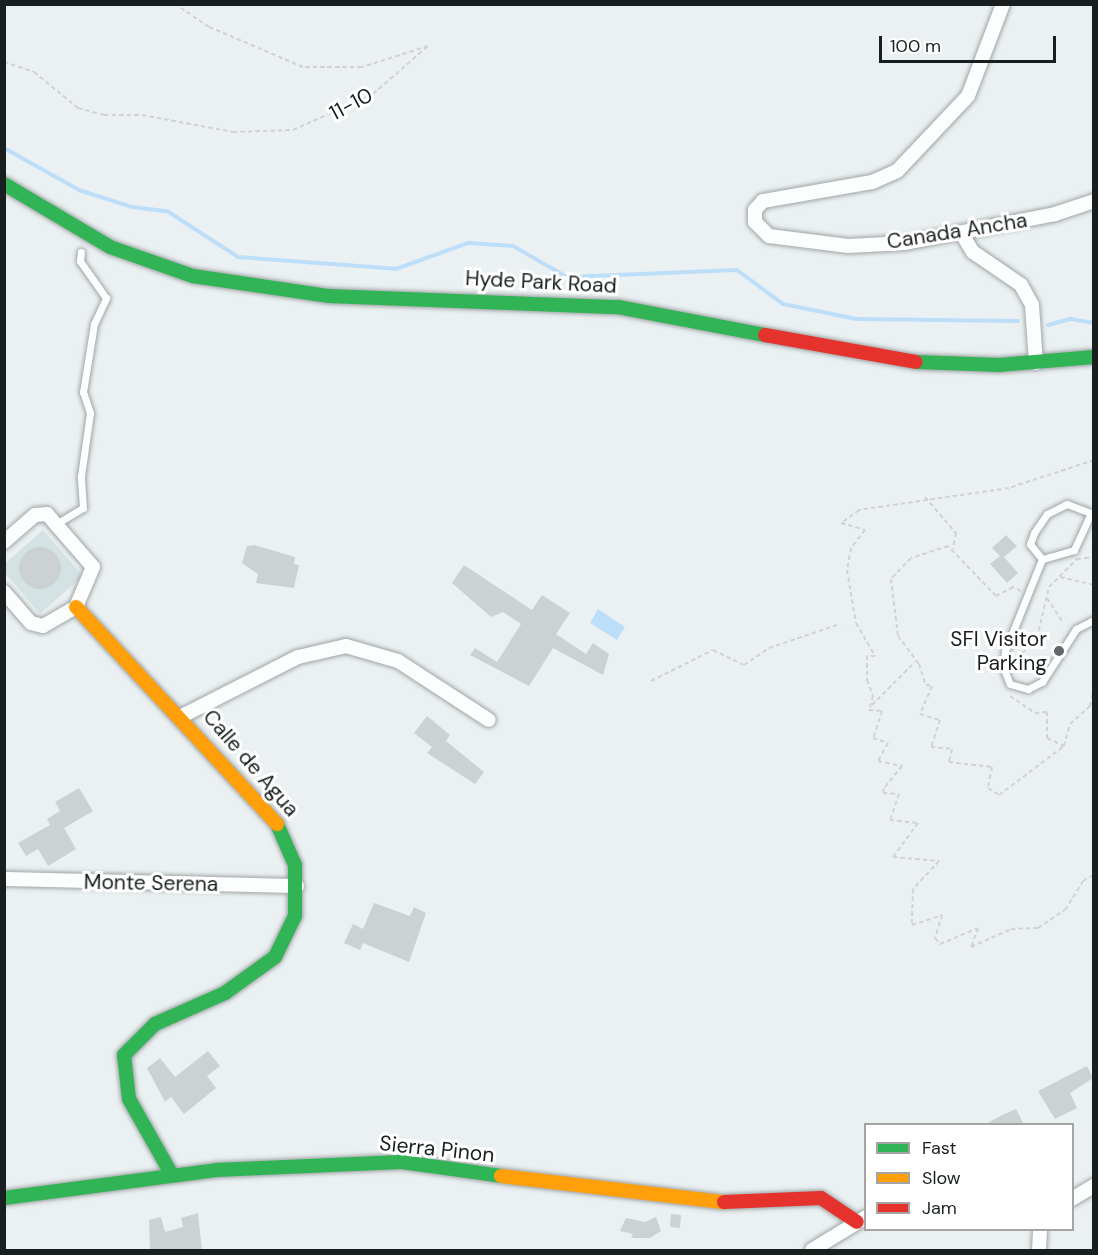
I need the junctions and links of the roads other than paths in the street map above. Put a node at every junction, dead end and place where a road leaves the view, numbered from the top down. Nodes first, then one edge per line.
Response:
1 (1003, 4) edge
2 (4, 184) edge
3 (1094, 201) edge
4 (962, 234) junction
5 (81, 252) dead end
6 (1094, 357) edge
7 (1036, 363) junction
8 (56, 524) junction
9 (4, 542) edge
10 (1042, 558) junction
11 (4, 592) edge
12 (76, 607) junction
13 (1094, 620) edge
14 (182, 716) junction
15 (489, 720) dead end
16 (4, 879) edge
17 (297, 886) junction
18 (172, 1175) junction
19 (1094, 1186) edge
20 (4, 1198) edge
21 (1074, 1198) edge
22 (861, 1220) edge
23 (1040, 1231) edge
24 (812, 1251) edge
25 (1039, 1251) edge

1 - 4 street, Canada Ancha
2 - 7 street, Hyde Park Road
3 - 4 street, Canada Ancha
4 - 7 street
5 - 8 lane
6 - 7 street, Hyde Park Road
8 - 9 street
8 - 12 street
10 - 10 lane
10 - 13 lane
11 - 12 street
12 - 14 street, Calle de Agua
14 - 15 street
14 - 17 street, Calle de Agua
16 - 17 street, Monte Serena
17 - 18 street, Calle de Agua
18 - 20 street, Sierra Pinon
18 - 22 street, Sierra Pinon
19 - 21 street
22 - 24 street
23 - 25 street

